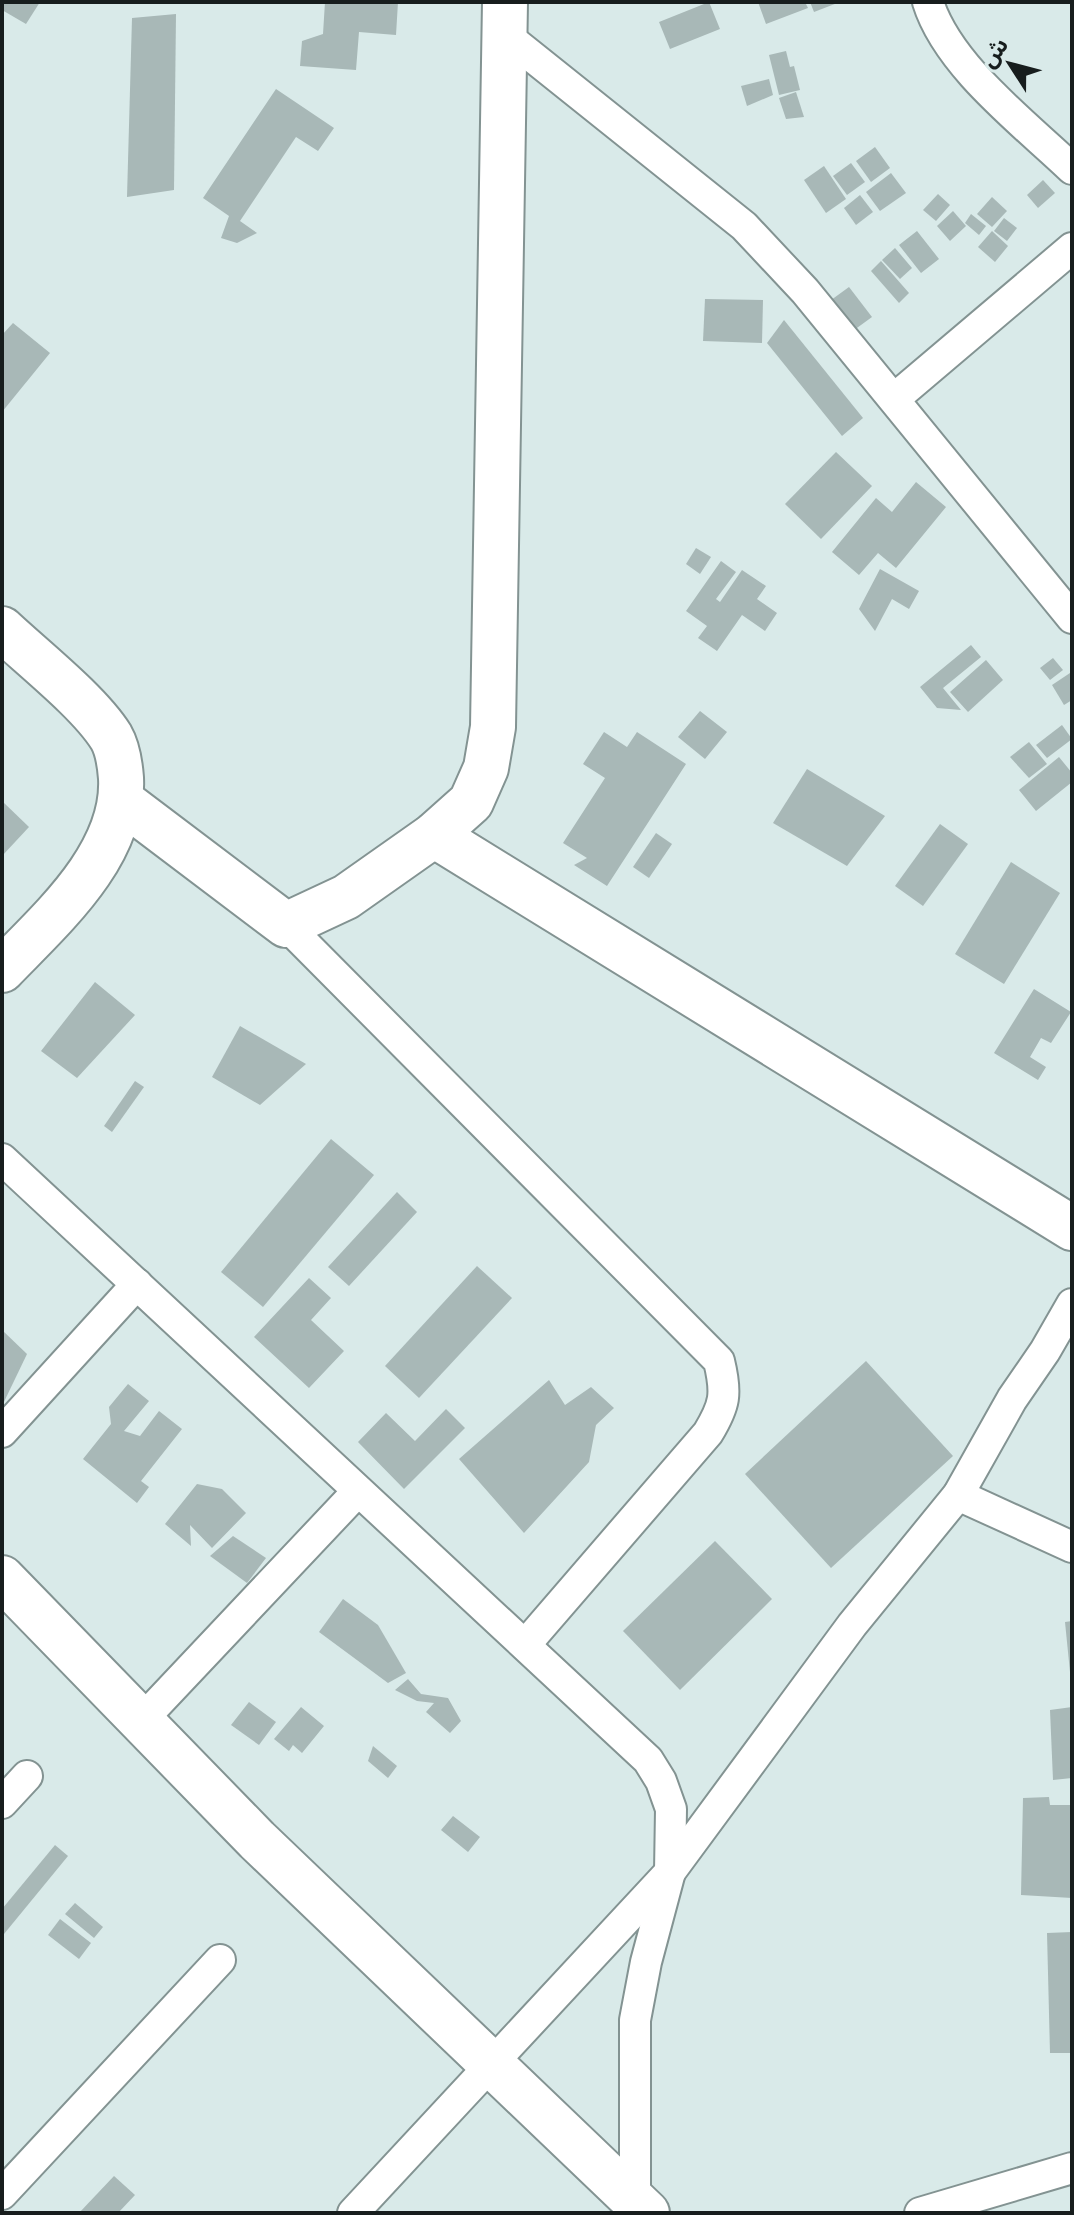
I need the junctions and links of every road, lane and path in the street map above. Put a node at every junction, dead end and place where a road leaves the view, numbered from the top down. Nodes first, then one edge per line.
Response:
1 (928, 2) edge
2 (504, 18) edge
3 (1072, 169) edge
4 (1072, 248) edge
5 (894, 399) junction
6 (1072, 616) edge
7 (2, 629) edge
8 (122, 801) junction
9 (434, 835) junction
10 (286, 925) junction
11 (2, 970) edge
12 (2, 1159) edge
13 (1072, 1228) edge
14 (137, 1284) junction
15 (1072, 1304) edge
16 (2, 1432) edge
17 (358, 1491) junction
18 (958, 1495) junction
19 (1072, 1547) edge
20 (2, 1578) edge
21 (525, 1645) junction
22 (141, 1721) junction
23 (27, 1776) dead end
24 (2, 1803) edge
25 (670, 1872) junction
26 (220, 1960) dead end
27 (491, 2062) junction
28 (1072, 2168) edge
29 (2, 2194) edge
30 (641, 2207) edge
31 (353, 2213) edge
32 (920, 2213) edge

1 - 3 street
2 - 5 street
2 - 9 street
4 - 5 street
5 - 6 street
7 - 8 street
8 - 10 street
8 - 11 street
9 - 10 street
9 - 13 street
10 - 21 street
12 - 14 street
14 - 16 street
14 - 17 street
15 - 18 street
17 - 21 street
17 - 22 street
18 - 19 street
18 - 25 street
20 - 22 street
21 - 25 street
22 - 27 street
23 - 24 street
25 - 27 street
25 - 30 street
26 - 29 street
27 - 30 street
27 - 31 street
28 - 32 street

